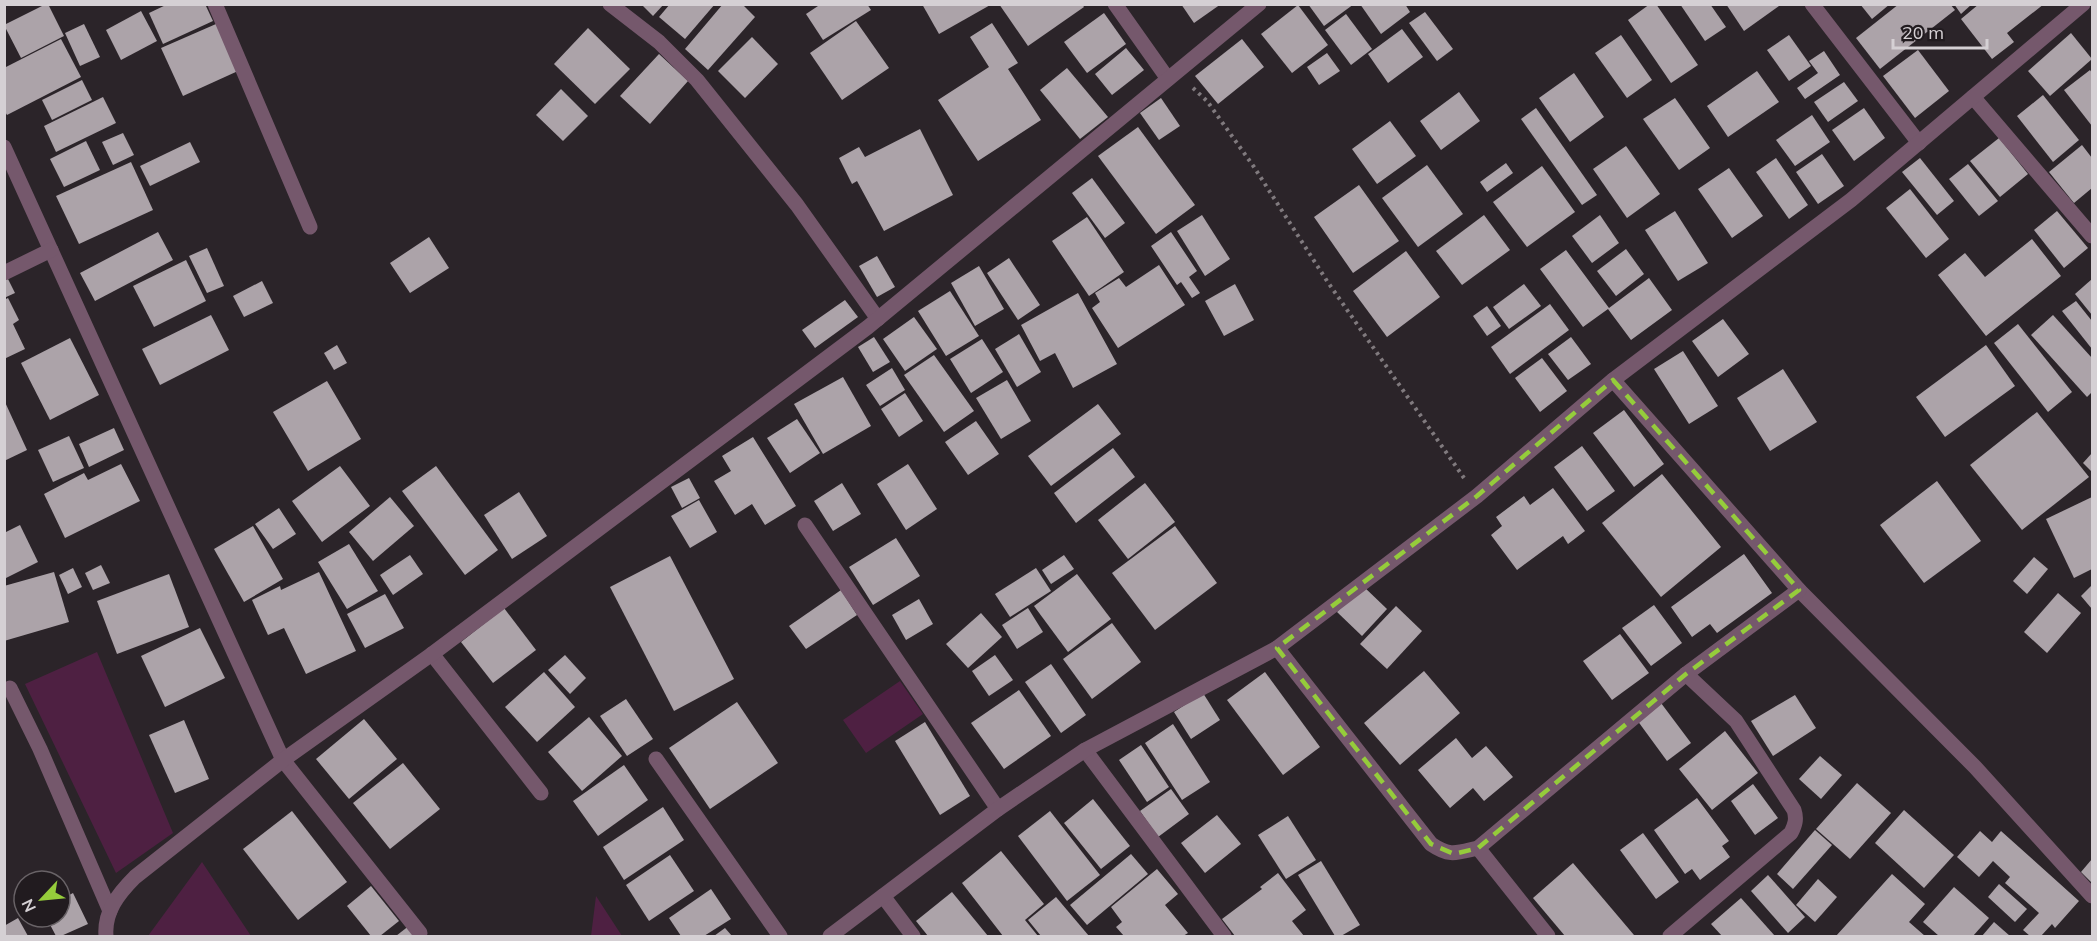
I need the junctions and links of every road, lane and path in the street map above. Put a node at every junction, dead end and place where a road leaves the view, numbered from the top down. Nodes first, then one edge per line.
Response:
1 (215, 4) edge
2 (610, 4) edge
3 (1115, 4) edge
4 (1259, 4) edge
5 (1812, 4) edge
6 (2074, 7) edge
7 (1168, 79) junction
8 (1973, 97) junction
9 (1919, 143) junction
10 (4, 147) edge
11 (310, 227) dead end
12 (2092, 236) edge
13 (51, 250) junction
14 (4, 273) edge
15 (878, 319) junction
16 (1613, 380) junction
17 (1477, 496) junction
18 (805, 525) dead end
19 (1799, 590) junction
20 (1277, 648) junction
21 (432, 654) junction
22 (1686, 674) junction
23 (9, 688) dead end
24 (1084, 750) junction
25 (656, 759) dead end
26 (283, 760) junction
27 (541, 793) dead end
28 (998, 809) junction
29 (1478, 848) junction
30 (883, 896) junction
31 (2092, 896) edge
32 (110, 910) junction
33 (420, 933) dead end
34 (106, 936) edge
35 (780, 936) edge
36 (830, 936) edge
37 (913, 936) edge
38 (1224, 936) edge
39 (1548, 936) edge
40 (1670, 936) edge

1 - 11 street
2 - 15 street
3 - 7 street
4 - 7 street
5 - 9 street
6 - 8 street
7 - 15 street
7 - 17 path
8 - 9 street
8 - 12 street
9 - 16 street
10 - 13 street
13 - 14 street
13 - 26 street
15 - 21 street
16 - 17 street
16 - 19 street
17 - 20 street
18 - 28 street
19 - 22 street
19 - 31 street
20 - 24 street
20 - 29 street
21 - 26 street
21 - 27 street
22 - 29 street
22 - 40 street
23 - 32 street
24 - 28 street
24 - 38 street
25 - 35 street
26 - 32 street
26 - 33 street
28 - 30 street
29 - 39 street
30 - 36 street
30 - 37 street
32 - 34 street

